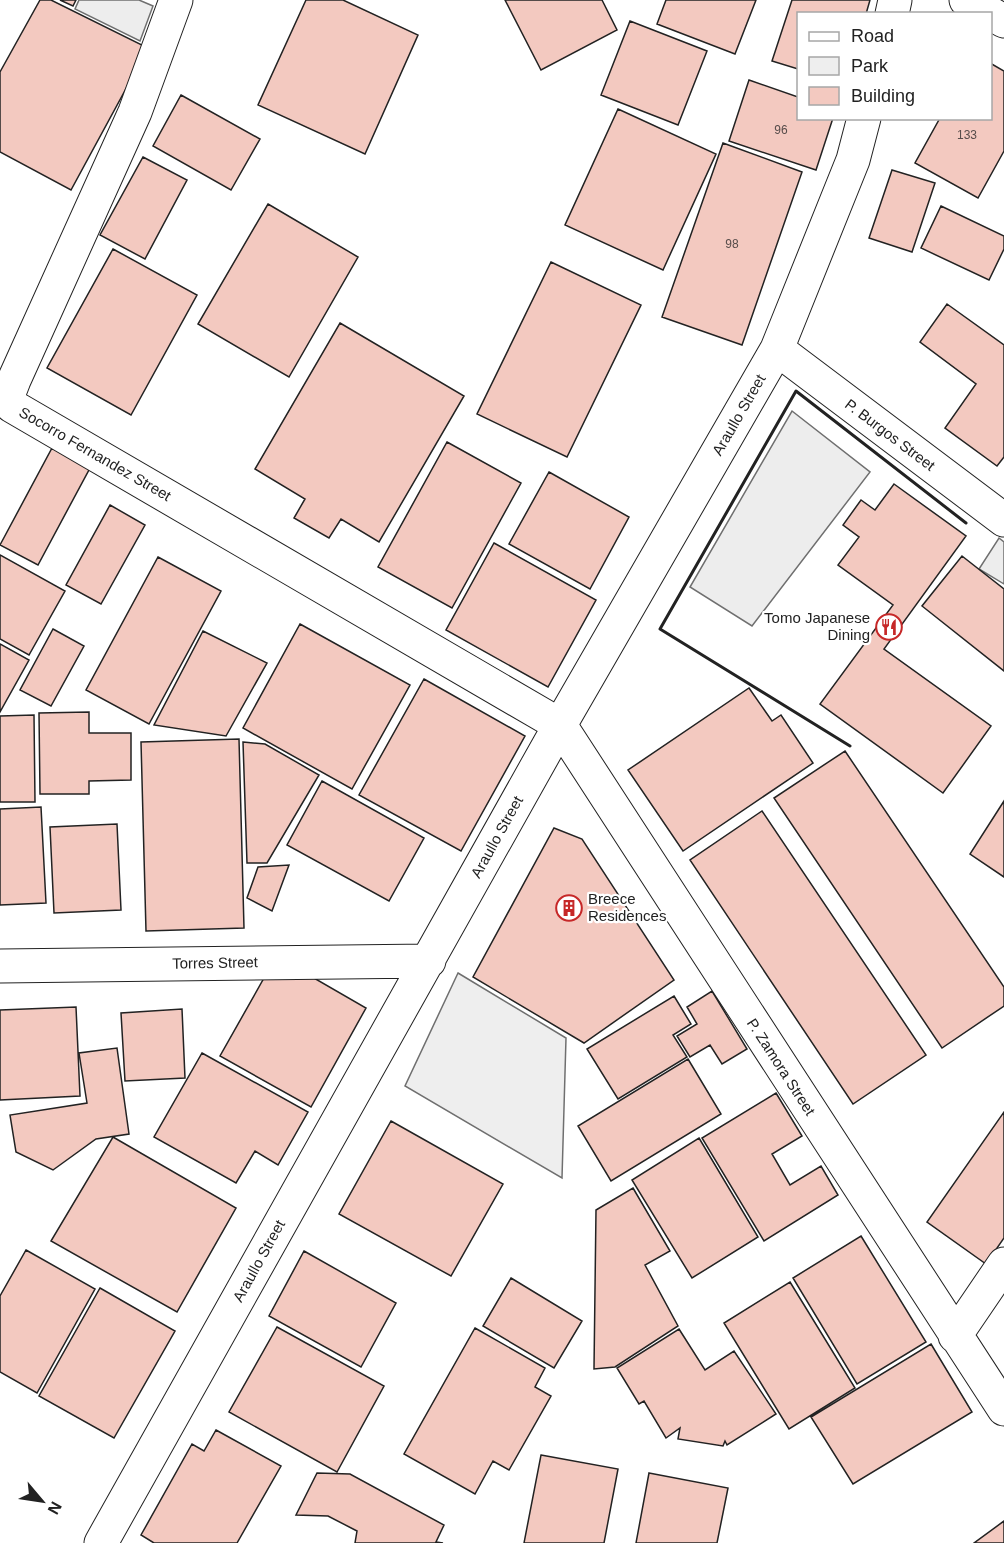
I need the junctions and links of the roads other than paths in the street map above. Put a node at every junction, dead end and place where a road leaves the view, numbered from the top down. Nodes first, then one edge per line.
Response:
1 (176, 0) edge
2 (966, 0) edge
3 (988, 12) edge
4 (863, 120) edge
5 (777, 349) junction
6 (1004, 520) edge
7 (560, 725) junction
8 (429, 961) junction
9 (0, 966) edge
10 (1004, 1264) edge
11 (955, 1336) junction
12 (1004, 1409) edge
13 (101, 1543) edge

1 - 7 street, Socorro Fernandez Street
2 - 3 street
4 - 5 street, Araullo Street
5 - 6 street, P. Burgos Street
5 - 7 street, Araullo Street
7 - 8 street, Araullo Street
7 - 11 street, P. Zamora Street
8 - 9 street, Torres Street
8 - 13 street, Araullo Street
10 - 11 street
11 - 12 street, P. Zamora Street

